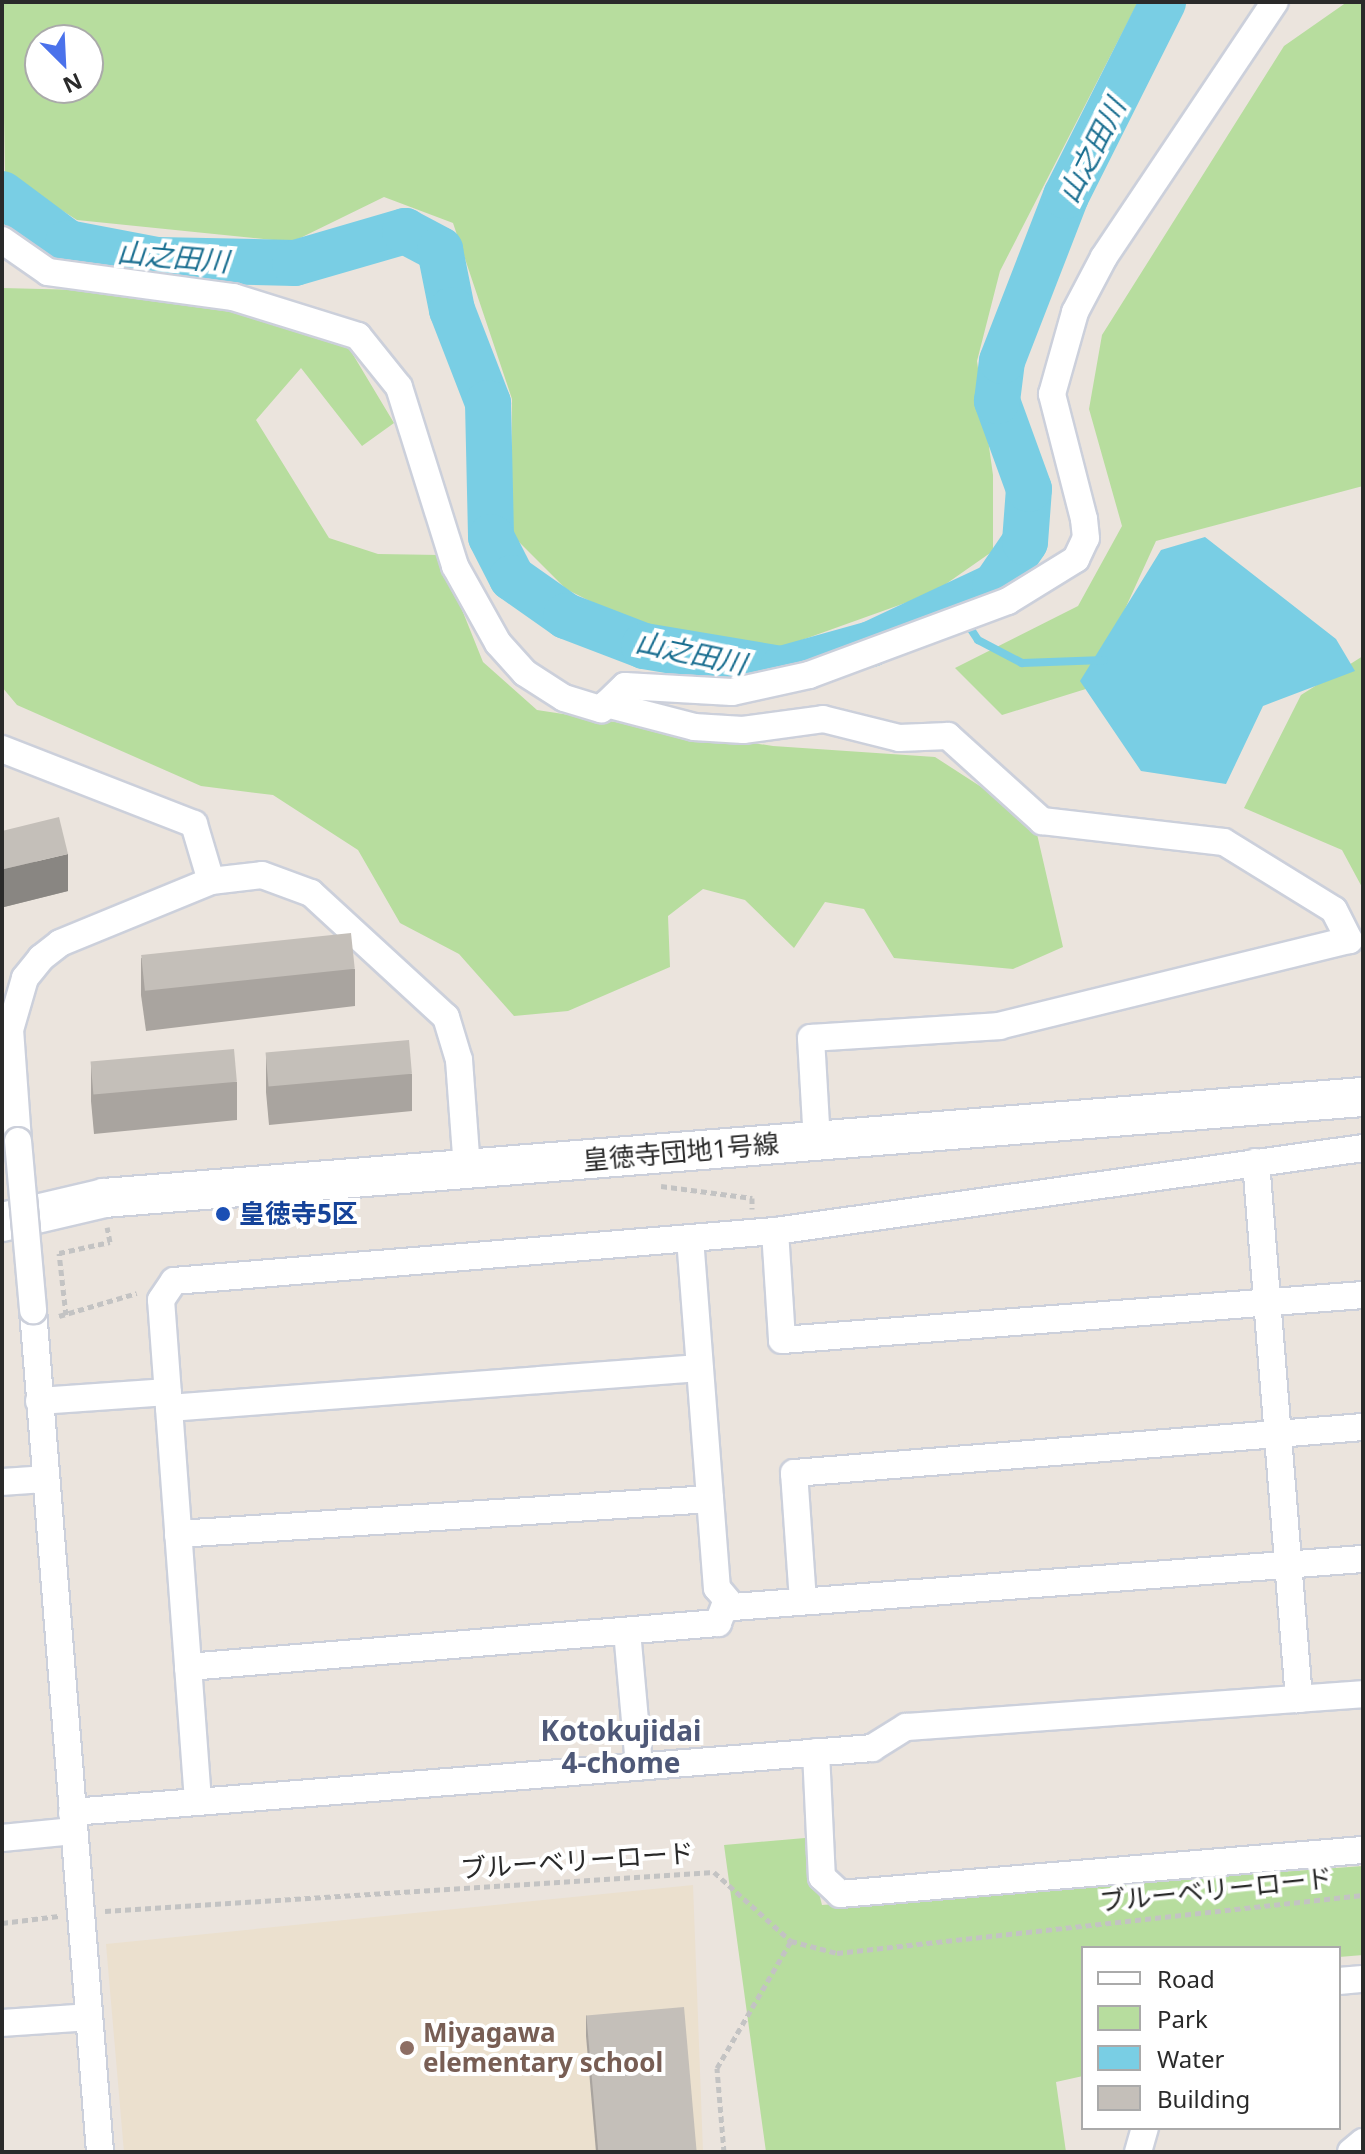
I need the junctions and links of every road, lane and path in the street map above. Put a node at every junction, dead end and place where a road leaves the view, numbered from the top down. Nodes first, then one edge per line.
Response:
1 (1275, 2) edge
2 (2, 240) edge
3 (606, 704) junction
4 (2, 749) edge
5 (211, 881) junction
6 (1363, 1097) edge
7 (12, 1132) edge
8 (817, 1141) junction
9 (1363, 1148) edge
10 (1256, 1162) junction
11 (467, 1169) junction
12 (657, 1183) dead end
13 (2, 1222) edge
14 (106, 1226) dead end
15 (763, 1228) junction
16 (690, 1238) junction
17 (165, 1286) junction
18 (1363, 1295) edge
19 (1267, 1302) junction
20 (66, 1315) junction
21 (34, 1316) junction
22 (699, 1368) junction
23 (168, 1400) junction
24 (39, 1401) junction
25 (1363, 1427) edge
26 (1278, 1434) junction
27 (46, 1479) junction
28 (2, 1482) edge
29 (710, 1499) junction
30 (178, 1534) junction
31 (1363, 1559) edge
32 (1288, 1565) junction
33 (803, 1601) junction
34 (726, 1602) junction
35 (627, 1631) junction
36 (188, 1667) junction
37 (1363, 1694) edge
38 (1299, 1699) junction
39 (816, 1752) junction
40 (639, 1766) junction
41 (198, 1801) junction
42 (73, 1821) junction
43 (2, 1838) edge
44 (1363, 1850) edge
45 (1363, 1895) edge
46 (81, 1913) junction
47 (2, 1923) edge
48 (791, 1941) junction
49 (1363, 1979) edge
50 (1341, 1981) edge
51 (89, 2017) junction
52 (2, 2023) edge
53 (1144, 2130) edge
54 (1363, 2142) edge
55 (100, 2152) edge
56 (724, 2152) edge
57 (1138, 2152) edge
58 (1351, 2152) edge

1 - 3 street
2 - 3 street
3 - 8 street
4 - 5 street
5 - 7 street
5 - 11 street
6 - 8 street, 皇徳寺団地1号線
7 - 21 street, bridge
8 - 11 street, 皇徳寺団地1号線
9 - 10 street
10 - 15 street
10 - 19 street
11 - 13 street, 皇徳寺団地1号線
12 - 15 path
14 - 20 path
15 - 16 street
15 - 19 street
16 - 17 street
16 - 22 street
17 - 20 path
17 - 23 street
18 - 19 street
19 - 26 street
20 - 21 path
21 - 24 street
22 - 23 street
22 - 29 street
23 - 24 street
23 - 30 street
24 - 27 street
25 - 26 street
26 - 32 street
26 - 33 street
27 - 28 street
27 - 42 street
29 - 30 street
29 - 34 street
30 - 36 street
31 - 32 street
32 - 33 street
32 - 38 street
33 - 34 street
34 - 35 street
35 - 36 street
35 - 40 street
36 - 41 street
37 - 38 street
38 - 39 street
39 - 40 street
39 - 44 street
40 - 41 street
41 - 42 street
42 - 43 street
42 - 46 street
45 - 48 path, ブルーベリーロード
46 - 47 path, ブルーベリーロード
46 - 48 path, ブルーベリーロード
46 - 51 street
48 - 56 path
49 - 50 street
51 - 52 street
51 - 55 street
53 - 57 street
54 - 58 street

